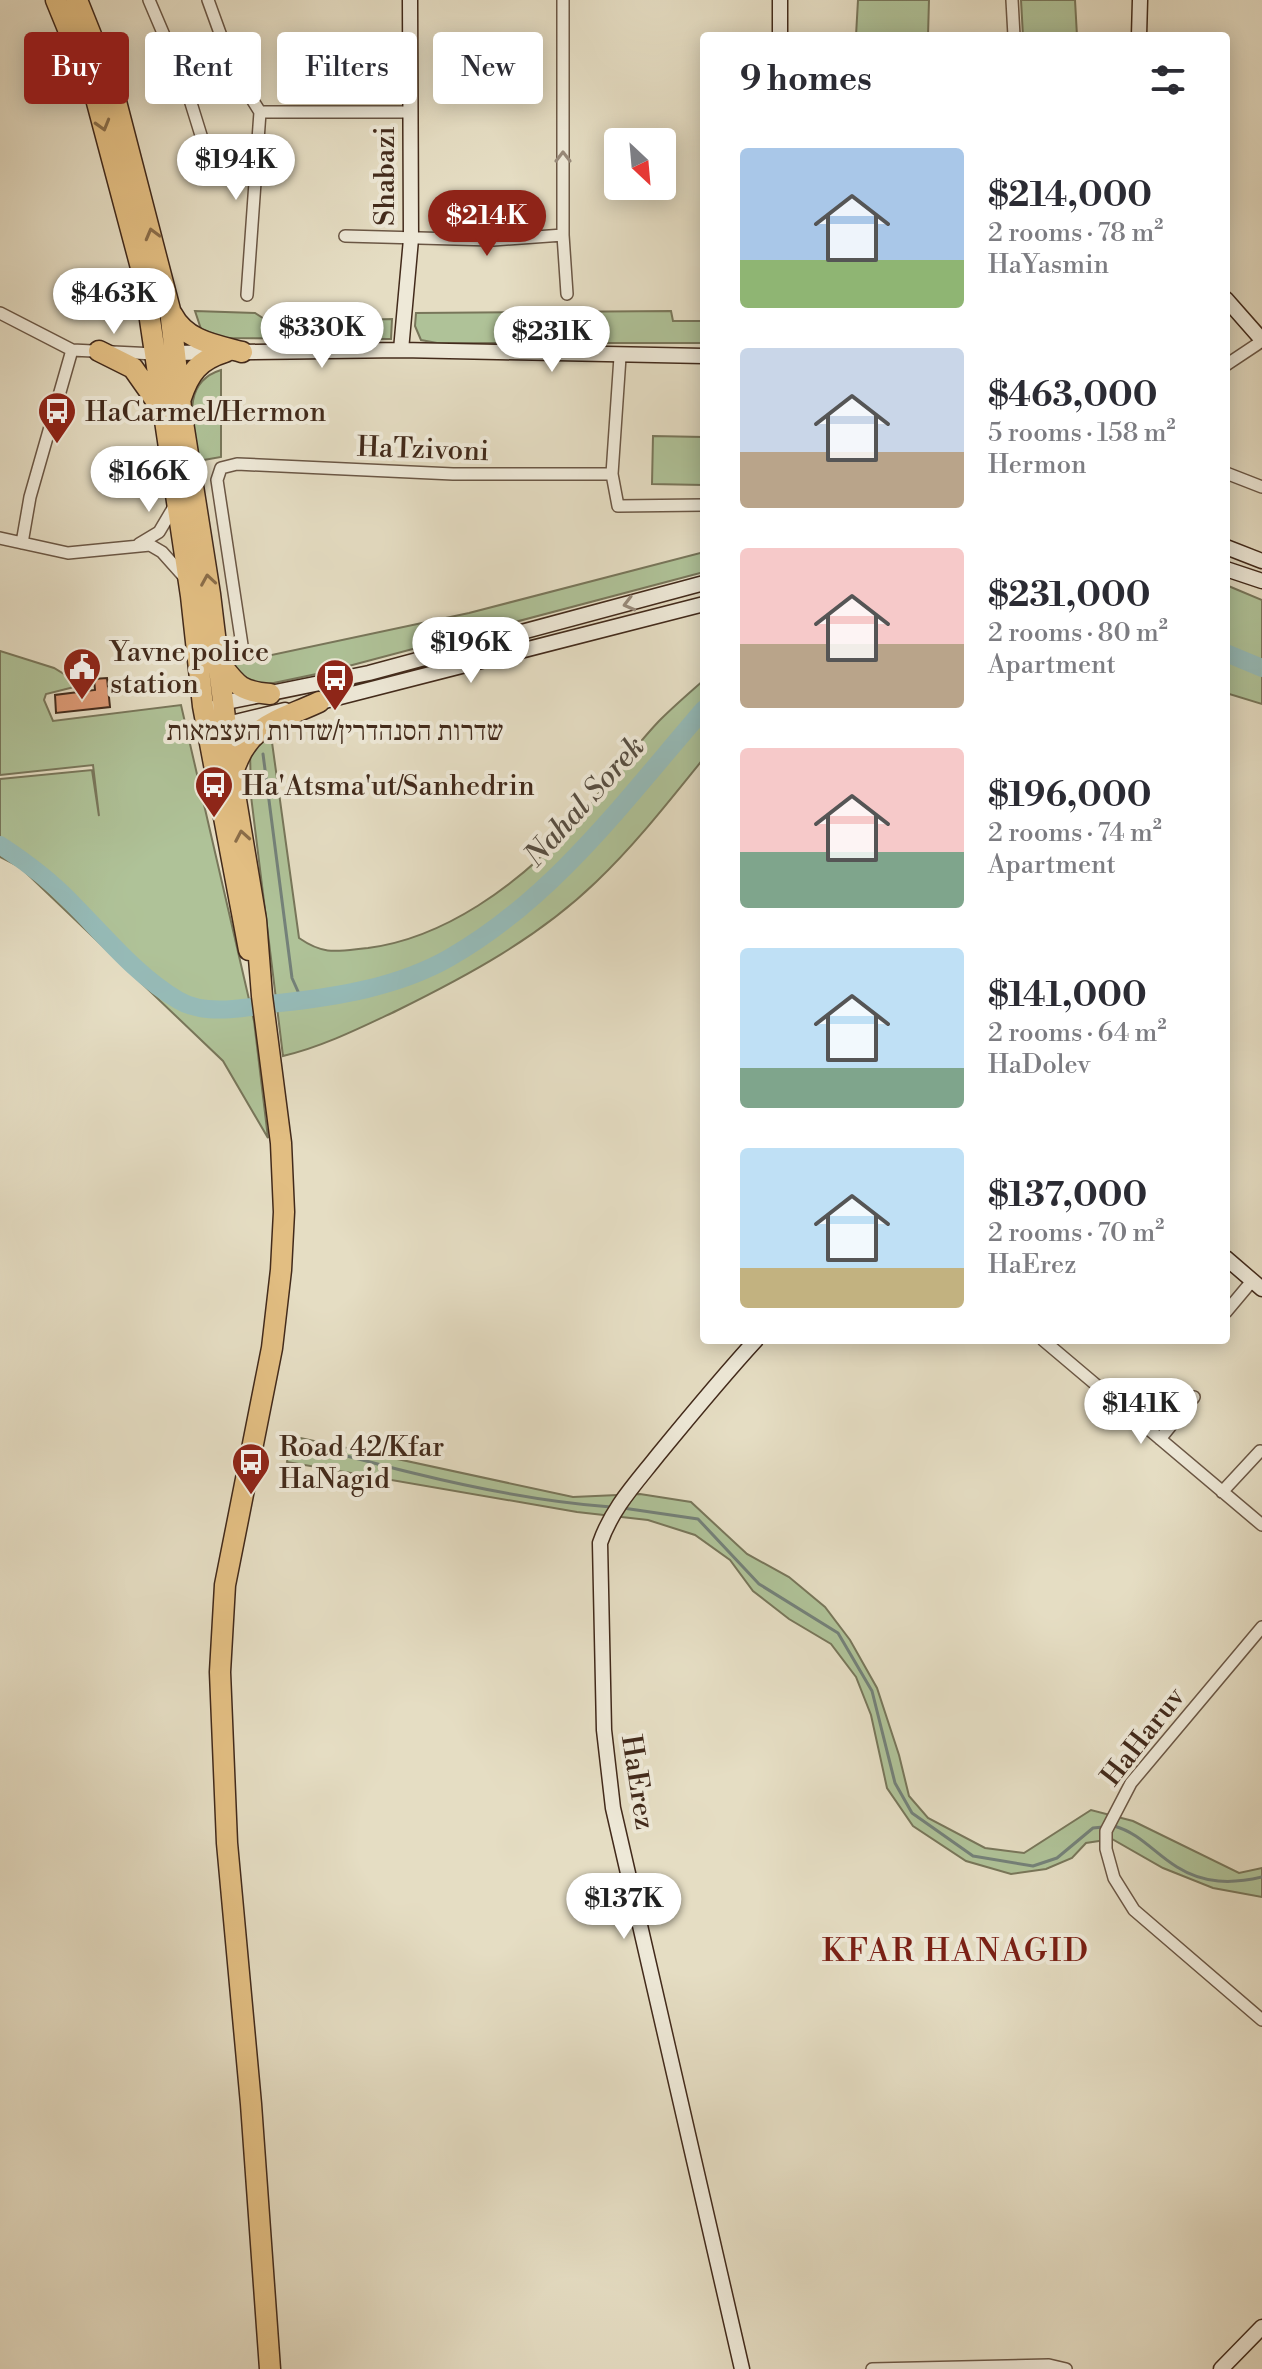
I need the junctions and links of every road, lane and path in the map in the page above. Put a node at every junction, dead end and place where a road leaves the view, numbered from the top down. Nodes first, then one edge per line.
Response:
1 (56, 0) edge
2 (77, 0) edge
3 (150, 0) edge
4 (208, 0) edge
5 (410, 0) edge
6 (563, 0) edge
7 (780, 0) edge
8 (1012, 0) edge
9 (1140, 0) edge
10 (163, 32) edge
11 (220, 32) edge
12 (780, 32) edge
13 (1014, 32) edge
14 (1139, 32) edge
15 (191, 104) edge
16 (255, 104) edge
17 (260, 112) junction
18 (410, 112) junction
19 (209, 161) dead end
20 (563, 235) junction
21 (345, 236) dead end
22 (411, 239) junction
23 (567, 294) dead end
24 (247, 295) dead end
25 (1230, 304) edge
26 (170, 310) junction
27 (0, 313) edge
28 (1262, 340) edge
29 (72, 350) junction
30 (401, 350) junction
31 (99, 351) junction
32 (234, 352) junction
33 (165, 353) junction
34 (700, 356) edge
35 (620, 357) junction
36 (1230, 362) edge
37 (180, 401) junction
38 (164, 426) junction
39 (612, 474) junction
40 (1230, 475) edge
41 (1262, 487) edge
42 (176, 503) junction
43 (700, 505) edge
44 (0, 538) edge
45 (22, 543) junction
46 (139, 544) junction
47 (1230, 549) edge
48 (1262, 561) edge
49 (1230, 570) edge
50 (1262, 581) edge
51 (189, 583) junction
52 (700, 585) edge
53 (700, 605) edge
54 (242, 645) dead end
55 (216, 658) junction
56 (270, 694) junction
57 (319, 702) junction
58 (214, 709) junction
59 (227, 724) junction
60 (232, 776) junction
61 (262, 996) junction
62 (1230, 1261) edge
63 (1257, 1285) edge
64 (1230, 1309) edge
65 (753, 1344) edge
66 (1050, 1344) edge
67 (1194, 1397) dead end
68 (1160, 1439) junction
69 (1260, 1451) edge
70 (1222, 1492) junction
71 (1262, 1525) edge
72 (1262, 1627) edge
73 (1262, 2020) edge
74 (1262, 2327) edge
75 (270, 2369) edge
76 (742, 2369) edge
77 (872, 2369) edge
78 (1066, 2369) edge
79 (1221, 2369) edge

1 -> 33 highway
26 -> 2 highway
3 - 10 street
4 - 11 street
5 - 18 street, Shabazi
20 -> 6 street
7 - 12 street
8 - 13 street
9 - 14 street
15 - 19 street
16 - 17 street
17 - 18 street
17 - 24 street
18 - 22 street, Shabazi
20 - 22 street
20 - 23 street
21 - 22 street
22 - 30 street, Shabazi
25 - 28 street
26 - 32 highway
26 - 33 highway
27 - 29 street
28 - 36 street
29 - 31 street
29 - 45 street
30 - 32 street
30 - 35 street
31 - 33 street
31 - 38 highway
32 - 33 street
32 - 37 highway
33 - 37 highway
33 - 38 highway
34 - 35 street
35 - 39 street
55 -> 37 highway
38 - 42 highway
39 - 43 street
39 - 54 street, HaTzivoni
40 - 41 street
42 - 46 street
42 - 51 highway
44 - 45 street
45 - 46 street
46 - 51 street
47 - 48 street
49 - 50 street
51 - 58 highway
52 -> 56 street
53 - 57 street
55 - 56 highway
55 - 58 highway
56 - 58 street
57 - 59 street
57 - 60 highway
58 - 59 highway
58 - 61 highway
59 - 60 highway
61 -> 60 highway
61 - 75 highway
62 - 63 street
63 - 64 street
65 - 76 street, HaErez
66 - 68 street
67 - 68 street
68 - 70 street
69 - 70 street
70 - 71 street
72 - 73 street, HaHaruv
74 - 79 street
77 - 78 street

